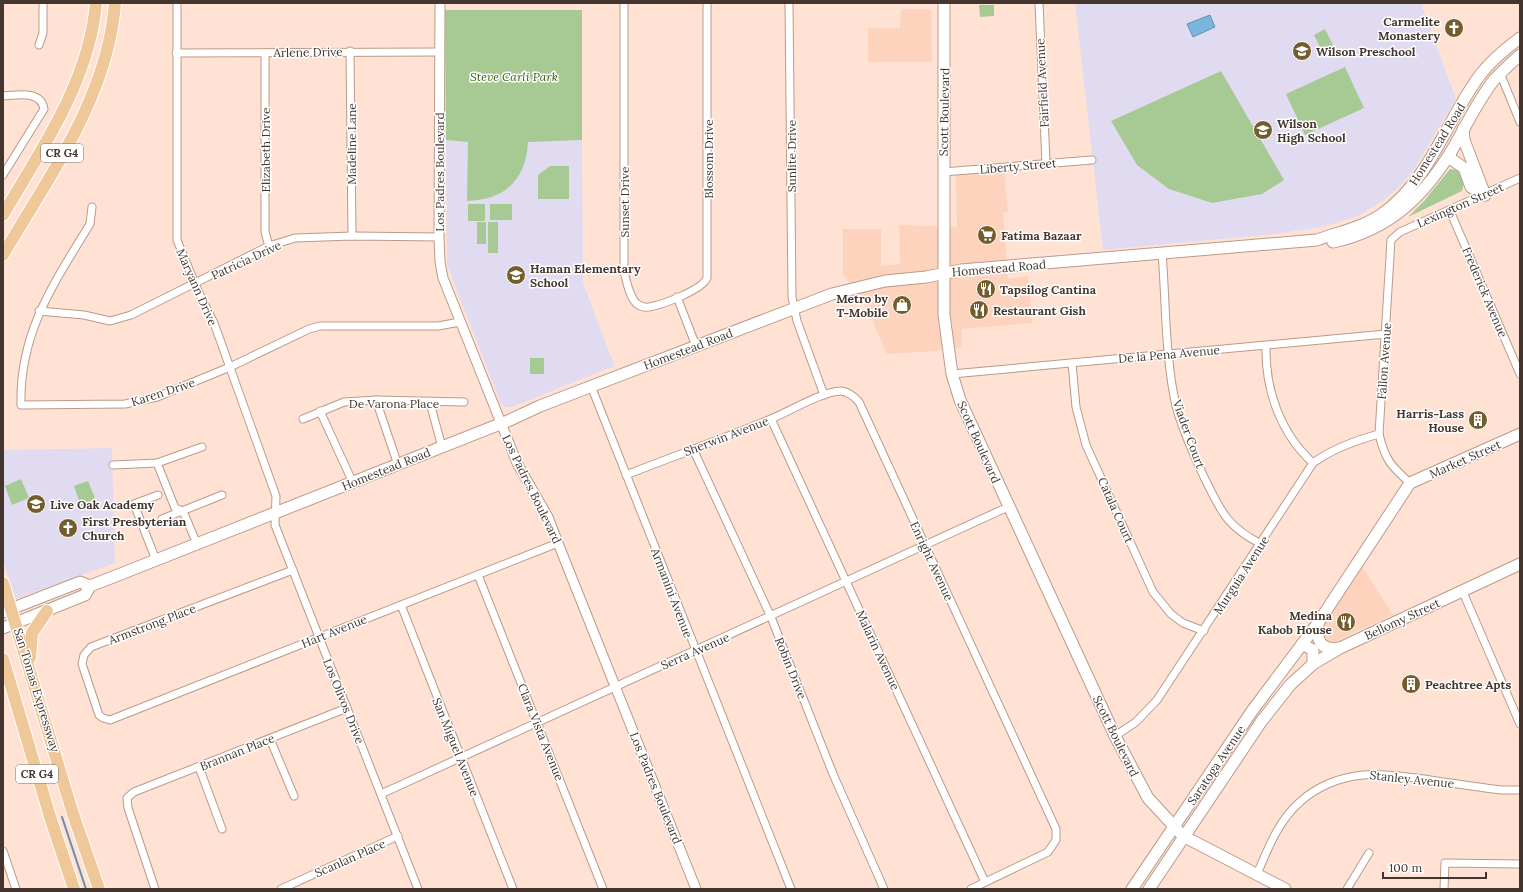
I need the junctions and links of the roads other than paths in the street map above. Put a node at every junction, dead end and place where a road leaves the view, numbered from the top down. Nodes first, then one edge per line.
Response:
1 (43, 3) edge
2 (96, 3) edge
3 (115, 3) edge
4 (177, 3) edge
5 (440, 3) edge
6 (624, 3) edge
7 (707, 3) edge
8 (789, 3) edge
9 (944, 3) edge
10 (1039, 3) edge
11 (1520, 38) edge
12 (39, 45) dead end
13 (350, 52) junction
14 (439, 52) junction
15 (176, 53) junction
16 (264, 53) junction
17 (1520, 55) edge
18 (1500, 73) junction
19 (3, 96) edge
20 (1520, 122) edge
21 (1464, 129) junction
22 (1438, 146) junction
23 (1450, 153) junction
24 (1092, 160) dead end
25 (1046, 164) junction
26 (1473, 164) junction
27 (943, 172) junction
28 (3, 175) edge
29 (1520, 178) edge
30 (1485, 195) junction
31 (92, 207) dead end
32 (1450, 210) junction
33 (3, 215) edge
34 (1400, 232) joint
35 (352, 236) junction
36 (439, 237) junction
37 (1317, 240) junction
38 (269, 246) junction
39 (1162, 252) junction
40 (3, 255) edge
41 (943, 273) junction
42 (194, 284) junction
43 (677, 297) junction
44 (794, 308) junction
45 (39, 311) junction
46 (460, 322) junction
47 (1386, 334) junction
48 (696, 346) junction
49 (1266, 346) junction
50 (1169, 355) junction
51 (1072, 363) junction
52 (230, 367) junction
53 (952, 374) junction
54 (1520, 374) edge
55 (591, 386) junction
56 (824, 395) junction
57 (376, 400) junction
58 (464, 402) dead end
59 (430, 403) junction
60 (320, 411) junction
61 (303, 419) dead end
62 (771, 419) junction
63 (501, 424) junction
64 (1379, 434) junction
65 (1520, 434) edge
66 (442, 446) junction
67 (202, 447) dead end
68 (693, 449) junction
69 (157, 463) junction
70 (1313, 463) junction
71 (398, 464) junction
72 (113, 465) dead end
73 (626, 475) junction
74 (353, 482) junction
75 (1410, 483) junction
76 (158, 495) dead end
77 (222, 495) dead end
78 (1008, 507) junction
79 (183, 511) junction
80 (276, 512) junction
81 (162, 520) dead end
82 (558, 543) junction
83 (197, 544) junction
84 (1261, 544) junction
85 (925, 545) junction
86 (156, 560) junction
87 (1520, 564) edge
88 (293, 570) junction
89 (478, 575) junction
90 (846, 581) junction
91 (3, 583) edge
92 (90, 586) junction
93 (1462, 590) junction
94 (400, 604) junction
95 (7, 610) edge
96 (47, 611) junction
97 (771, 617) junction
98 (16, 623) junction
99 (1318, 623) junction
100 (3, 628) edge
101 (1204, 631) junction
102 (319, 637) junction
103 (1302, 644) junction
104 (1340, 648) junction
105 (695, 651) junction
106 (3, 659) edge
107 (1313, 664) junction
108 (30, 667) junction
109 (1290, 685) joint
110 (615, 688) junction
111 (347, 708) junction
112 (110, 720) joint
113 (538, 724) junction
114 (1520, 724) edge
115 (1115, 736) junction
116 (270, 739) junction
117 (460, 759) junction
118 (200, 767) junction
119 (1520, 790) edge
120 (381, 794) junction
121 (294, 796) dead end
122 (1174, 827) junction
123 (222, 830) dead end
124 (398, 836) junction
125 (1183, 836) junction
126 (3, 851) edge
127 (1369, 853) dead end
128 (1520, 864) edge
129 (1257, 874) junction
130 (985, 882) junction
131 (16, 889) edge
132 (74, 889) edge
133 (98, 889) edge
134 (155, 889) edge
135 (281, 889) edge
136 (418, 889) edge
137 (513, 889) edge
138 (603, 889) edge
139 (696, 889) edge
140 (791, 889) edge
141 (884, 889) edge
142 (970, 889) edge
143 (1132, 889) edge
144 (1149, 889) edge
145 (1285, 889) edge
146 (1346, 889) edge
147 (1444, 889) edge

1 - 12 street
2 - 33 highway, CR G4
3 - 40 highway, CR G4
4 - 15 street, Maryann Drive
5 - 14 street, Los Padres Boulevard
6 - 43 street, Sunset Drive
7 - 43 street, Blossom Drive
8 - 44 street, Sunlite Drive
9 - 27 main road, Scott Boulevard
10 - 25 street, Fairfield Avenue
11 - 22 main road, Homestead Road
13 - 14 street, Arlene Drive
13 - 16 street, Arlene Drive
13 - 35 street, Madeline Lane
14 - 36 street, Los Padres Boulevard
15 - 16 street, Arlene Drive
15 - 42 street, Maryann Drive
16 - 38 street, Elizabeth Drive
17 - 18 main road, Homestead Road
18 - 20 street
18 - 21 main road, Homestead Road
19 - 28 street
21 - 23 main road, Homestead Road
21 - 26 main road
22 - 23 main road
22 - 37 main road, Homestead Road
23 - 26 main road
23 - 30 main road
23 - 37 main road, Homestead Road
24 - 25 street, Liberty Street
25 - 27 street, Liberty Street
26 - 30 main road
27 - 41 main road, Scott Boulevard
29 - 30 street, Lexington Street
30 - 32 street, Lexington Street
31 - 45 street, Karen Drive
32 - 34 street, Lexington Street
32 - 54 street, Frederick Avenue
34 - 47 street, Fallon Avenue
35 - 36 street, Patricia Drive
35 - 38 street, Patricia Drive
36 - 46 street, Los Padres Boulevard
37 - 39 main road, Homestead Road
38 - 42 street, Patricia Drive
39 - 41 main road, Homestead Road
39 - 50 street, Viader Court
41 - 44 main road, Homestead Road
41 - 53 main road, Scott Boulevard
42 - 45 street, Patricia Drive
42 - 52 street, Maryann Drive
43 - 48 street
44 - 48 main road, Homestead Road
44 - 56 street
45 - 52 street, Karen Drive
46 - 52 street, Karen Drive
46 - 63 street, Los Padres Boulevard
47 - 49 street, De la Pena Avenue
47 - 64 street, Fallon Avenue
48 - 55 main road, Homestead Road
49 - 50 street, De la Pena Avenue
49 - 70 street
50 - 51 street, De la Pena Avenue
50 - 84 street, Viader Court
51 - 53 street, De la Pena Avenue
51 - 101 street, Catala Court
52 - 80 street, Maryann Drive
53 - 78 main road, Scott Boulevard
55 - 63 main road, Homestead Road
55 - 73 street, Armanini Avenue
56 - 62 street, Sherwin Avenue
56 - 85 street, Enright Avenue
57 - 59 street, De Varona Place
57 - 60 street, De Varona Place
57 - 71 street
58 - 59 street, De Varona Place
59 - 66 street
60 - 61 street, De Varona Place
60 - 74 street
62 - 68 street, Sherwin Avenue
62 - 90 street, Malarin Avenue
63 - 66 main road, Homestead Road
63 - 82 street, Los Padres Boulevard
64 - 70 street, Murguia Avenue
64 - 75 street, Fallon Avenue
65 - 75 main road, Market Street
66 - 71 main road, Homestead Road
67 - 69 street
68 - 73 street, Sherwin Avenue
68 - 97 street, Robin Drive
69 - 72 street
69 - 79 street
70 - 84 street, Murguia Avenue
71 - 74 main road, Homestead Road
73 - 105 street, Armanini Avenue
74 - 80 main road, Homestead Road
75 - 99 main road, Saratoga Avenue
76 - 86 street
77 - 79 street
78 - 85 street, Serra Avenue
78 - 115 main road, Scott Boulevard
79 - 81 street
79 - 83 street
80 - 83 main road, Homestead Road
80 - 88 street, Los Olivos Drive
82 - 89 street, Hart Avenue
82 - 110 street, Los Padres Boulevard
83 - 86 main road, Homestead Road
84 - 101 street, Murguia Avenue
85 - 90 street, Serra Avenue
85 - 130 street, Enright Avenue
86 - 92 main road, Homestead Road
87 - 93 main road, Bellomy Street
88 - 102 street, Los Olivos Drive
88 - 112 street, Armstrong Place
89 - 94 street, Hart Avenue
89 - 113 street, Clara Vista Avenue
90 - 97 street, Serra Avenue
90 - 130 street, Malarin Avenue
91 - 95 highway, San Tomas Expressway / CR G4
92 - 95 main road, Homestead Road
92 - 96 main road, Homestead Road
93 - 104 main road, Bellomy Street
93 - 114 street
94 - 102 street, Hart Avenue
94 - 117 street, San Miguel Avenue
95 - 98 highway, San Tomas Expressway / CR G4
96 - 98 main road, Homestead Road
96 - 108 highway
97 - 105 street, Serra Avenue
97 - 141 street, Robin Drive
98 - 100 main road, Homestead Road
98 - 108 highway, San Tomas Expressway / CR G4
99 - 103 main road, Saratoga Avenue
99 - 104 main road
101 - 115 street, Murguia Avenue
102 - 111 street, Los Olivos Drive
102 - 112 street, Hart Avenue
103 - 107 main road
103 - 122 main road, Saratoga Avenue
104 - 107 main road, Bellomy Street
105 - 110 street, Serra Avenue
105 - 140 street, Armanini Avenue
106 - 132 highway, San Tomas Expressway / CR G4
107 - 109 main road, Bellomy Street
108 - 133 highway, San Tomas Expressway / CR G4
109 - 125 main road, Saratoga Avenue
110 - 113 street, Serra Avenue
110 - 139 street, Los Padres Boulevard
111 - 116 street, Brannan Place
111 - 120 street, Los Olivos Drive
113 - 117 street, Serra Avenue
113 - 138 street, Clara Vista Avenue
115 - 122 main road, Scott Boulevard
116 - 118 street, Brannan Place
116 - 121 street
117 - 120 street, Serra Avenue
117 - 137 street, San Miguel Avenue
118 - 123 street
118 - 134 street, Brannan Place
119 - 129 street, Stanley Avenue
120 - 124 street, Los Olivos Drive
122 - 125 main road, Scott Boulevard
122 - 143 main road, Saratoga Avenue
124 - 135 street, Scanlan Place
124 - 136 street, Los Olivos Drive
125 - 129 main road, Scott Boulevard
125 - 144 main road, Saratoga Avenue
126 - 131 street
127 - 146 street
128 - 147 street
129 - 145 main road, Scott Boulevard
130 - 142 street

